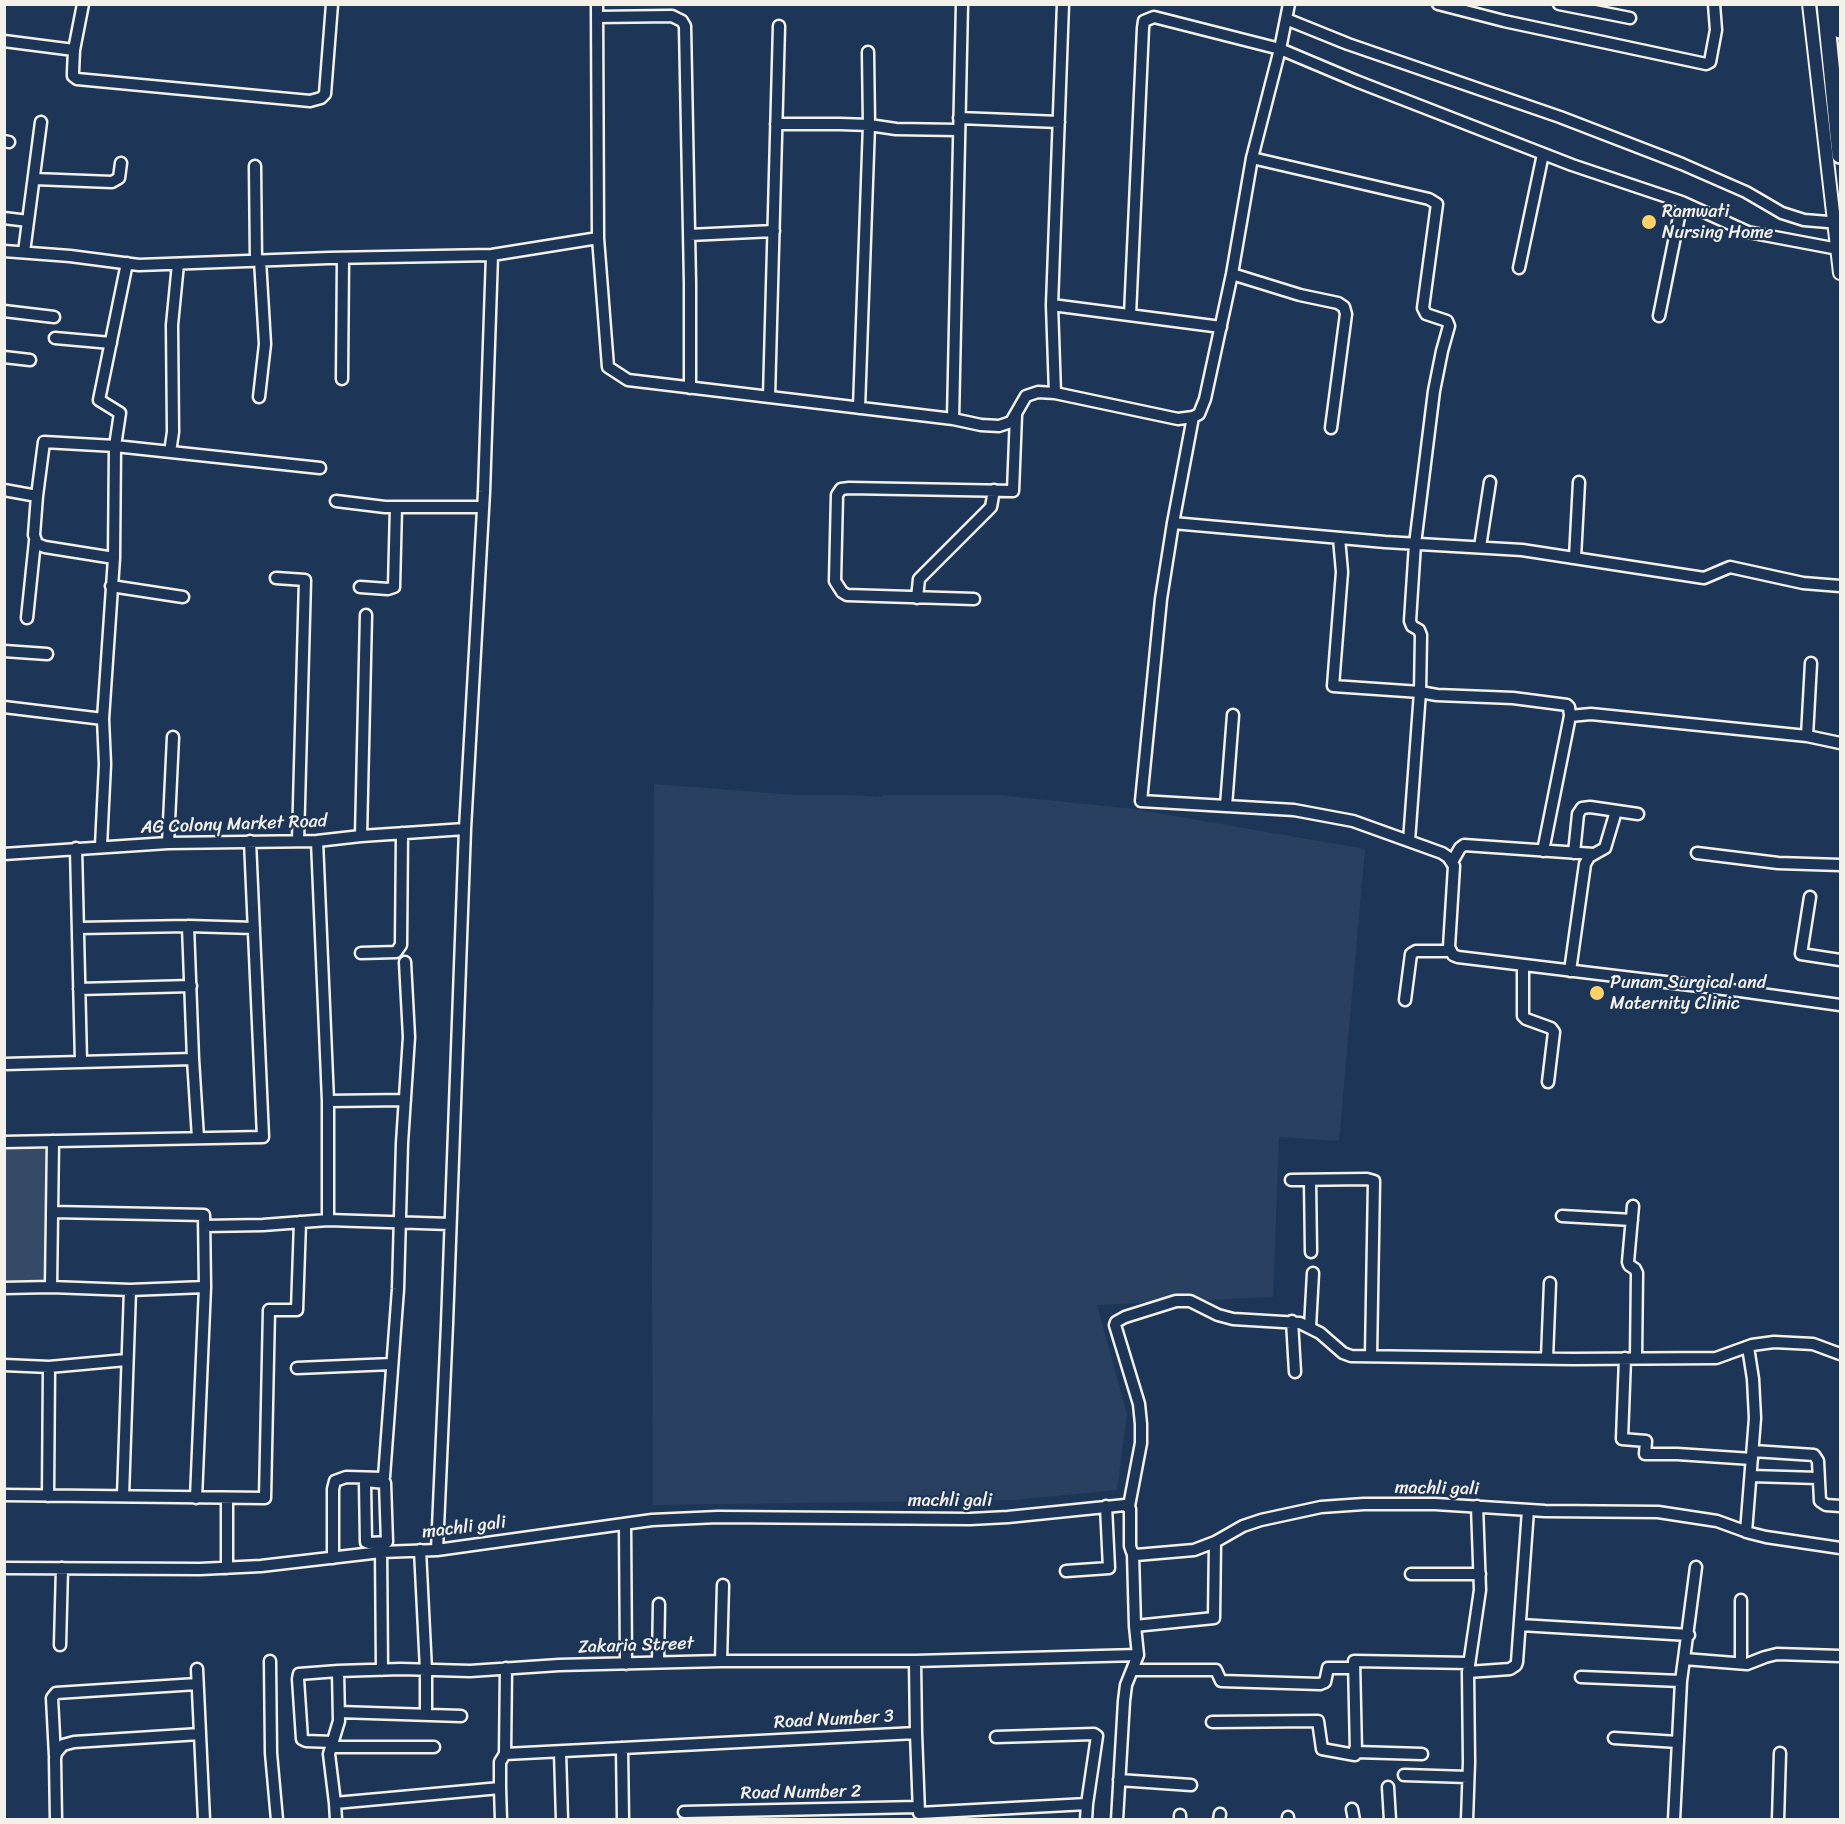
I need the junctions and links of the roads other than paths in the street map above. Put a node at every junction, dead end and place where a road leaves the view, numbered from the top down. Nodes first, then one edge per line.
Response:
1 (83, 4) edge
2 (332, 4) edge
3 (597, 4) edge
4 (962, 4) edge
5 (1063, 4) edge
6 (1289, 4) edge
7 (1437, 4) edge
8 (1559, 4) edge
9 (1714, 4) edge
10 (1809, 4) edge
11 (1825, 4) edge
12 (1838, 4) edge
13 (1581, 7) edge
14 (1613, 10) edge
15 (597, 17) junction
16 (1630, 18) dead end
17 (1286, 19) junction
18 (779, 26) dead end
19 (1840, 30) edge
20 (5, 44) edge
21 (1280, 49) junction
22 (74, 50) junction
23 (868, 52) dead end
24 (959, 118) junction
25 (41, 122) dead end
26 (1059, 122) junction
27 (776, 124) junction
28 (869, 125) junction
29 (958, 130) junction
30 (1543, 154) junction
31 (1840, 155) edge
32 (1252, 158) junction
33 (121, 164) dead end
34 (255, 166) dead end
35 (34, 179) junction
36 (1682, 202) junction
37 (4, 218) edge
38 (28, 220) junction
39 (1838, 223) edge
40 (774, 231) junction
41 (689, 235) junction
42 (598, 237) junction
43 (1838, 249) junction
44 (4, 251) edge
45 (24, 252) junction
46 (492, 255) junction
47 (343, 258) junction
48 (258, 261) junction
49 (127, 263) junction
50 (178, 264) junction
51 (1519, 268) dead end
52 (1840, 273) edge
53 (1232, 274) junction
54 (1052, 306) junction
55 (4, 311) edge
56 (1130, 315) junction
57 (1659, 316) dead end
58 (54, 317) dead end
59 (1221, 327) junction
60 (55, 338) dead end
61 (111, 343) junction
62 (4, 357) edge
63 (30, 360) dead end
64 (342, 379) dead end
65 (690, 388) junction
66 (1055, 393) junction
67 (259, 397) dead end
68 (769, 397) junction
69 (859, 408) junction
70 (1016, 415) junction
71 (1193, 417) junction
72 (952, 419) junction
73 (1331, 428) dead end
74 (115, 446) junction
75 (170, 452) junction
76 (320, 468) dead end
77 (1490, 482) dead end
78 (1579, 482) dead end
79 (4, 490) edge
80 (994, 490) junction
81 (37, 496) junction
82 (336, 501) dead end
83 (396, 507) junction
84 (483, 507) junction
85 (1173, 523) junction
86 (1339, 537) junction
87 (35, 541) junction
88 (1414, 544) junction
89 (1480, 548) junction
90 (114, 558) junction
91 (1575, 558) junction
92 (276, 578) dead end
93 (111, 586) junction
94 (1840, 586) edge
95 (360, 587) dead end
96 (183, 597) dead end
97 (917, 598) junction
98 (974, 599) dead end
99 (366, 615) dead end
100 (27, 618) dead end
101 (4, 651) edge
102 (47, 654) dead end
103 (1811, 663) dead end
104 (1420, 692) junction
105 (4, 707) edge
106 (1233, 715) dead end
107 (1570, 716) junction
108 (103, 719) junction
109 (173, 736) dead end
110 (1807, 736) junction
111 (1840, 744) edge
112 (1226, 806) junction
113 (1616, 811) junction
114 (1638, 814) dead end
115 (465, 829) junction
116 (402, 833) junction
117 (361, 836) junction
118 (250, 841) junction
119 (298, 841) junction
120 (317, 841) junction
121 (1409, 841) junction
122 (168, 843) junction
123 (101, 846) junction
124 (76, 848) junction
125 (1543, 851) junction
126 (1574, 853) junction
127 (1697, 853) dead end
128 (4, 854) edge
129 (1594, 855) junction
130 (1452, 862) junction
131 (1840, 865) edge
132 (1810, 897) dead end
133 (188, 926) junction
134 (78, 928) junction
135 (254, 928) junction
136 (1450, 951) junction
137 (361, 953) dead end
138 (1840, 960) edge
139 (405, 962) dead end
140 (1523, 965) junction
141 (1570, 970) junction
142 (190, 986) junction
143 (79, 989) junction
144 (1405, 1000) dead end
145 (1840, 1005) edge
146 (193, 1059) junction
147 (81, 1062) junction
148 (4, 1064) edge
149 (1548, 1082) dead end
150 (405, 1100) junction
151 (328, 1101) junction
152 (4, 1129) edge
153 (198, 1138) junction
154 (52, 1141) junction
155 (5, 1142) edge
156 (1290, 1180) dead end
157 (1311, 1180) junction
158 (1633, 1206) dead end
159 (52, 1212) junction
160 (1562, 1216) dead end
161 (328, 1220) junction
162 (1632, 1220) junction
163 (300, 1222) junction
164 (400, 1222) junction
165 (450, 1224) junction
166 (204, 1226) junction
167 (1311, 1252) dead end
168 (1313, 1273) dead end
169 (1550, 1283) dead end
170 (51, 1287) junction
171 (205, 1287) junction
172 (4, 1288) edge
173 (130, 1290) junction
174 (1292, 1322) junction
175 (1310, 1327) junction
176 (1748, 1347) junction
177 (1840, 1353) edge
178 (1371, 1356) junction
179 (1547, 1358) junction
180 (1630, 1358) junction
181 (126, 1360) junction
182 (392, 1364) junction
183 (4, 1365) edge
184 (49, 1367) junction
185 (297, 1368) dead end
186 (1295, 1372) dead end
187 (1752, 1455) junction
188 (1751, 1476) junction
189 (1818, 1478) junction
190 (380, 1480) junction
191 (4, 1495) edge
192 (48, 1496) junction
193 (123, 1496) junction
194 (196, 1498) junction
195 (227, 1498) junction
196 (1106, 1506) junction
197 (1129, 1506) junction
198 (1477, 1506) junction
199 (1840, 1506) edge
200 (1528, 1510) junction
201 (625, 1524) junction
202 (1746, 1532) junction
203 (1215, 1542) junction
204 (381, 1547) junction
205 (1840, 1548) edge
206 (420, 1550) junction
207 (437, 1550) junction
208 (1133, 1554) junction
209 (333, 1558) junction
210 (1696, 1567) dead end
211 (4, 1568) edge
212 (62, 1568) junction
213 (227, 1568) junction
214 (1066, 1571) dead end
215 (1411, 1574) dead end
216 (1480, 1574) junction
217 (723, 1585) dead end
218 (1742, 1600) dead end
219 (659, 1604) dead end
220 (1520, 1625) junction
221 (1135, 1626) junction
222 (1689, 1635) junction
223 (60, 1645) dead end
224 (1138, 1655) junction
225 (1840, 1656) edge
226 (1684, 1659) junction
227 (721, 1660) junction
228 (270, 1661) dead end
229 (915, 1661) junction
230 (658, 1662) junction
231 (1741, 1663) junction
232 (626, 1664) junction
233 (1469, 1667) junction
234 (506, 1668) junction
235 (1353, 1668) junction
236 (197, 1669) dead end
237 (382, 1670) junction
238 (426, 1670) junction
239 (1132, 1670) junction
240 (338, 1671) junction
241 (1581, 1677) dead end
242 (1681, 1681) junction
243 (197, 1684) junction
244 (339, 1712) junction
245 (426, 1715) junction
246 (461, 1716) dead end
247 (1212, 1722) dead end
248 (916, 1733) junction
249 (200, 1734) junction
250 (996, 1737) dead end
251 (1614, 1738) dead end
252 (1678, 1742) junction
253 (332, 1744) junction
254 (434, 1747) dead end
255 (622, 1748) junction
256 (1355, 1749) junction
257 (560, 1752) junction
258 (1780, 1753) dead end
259 (505, 1754) junction
260 (1422, 1754) dead end
261 (55, 1759) junction
262 (1404, 1775) dead end
263 (1468, 1777) junction
264 (1119, 1780) junction
265 (1191, 1785) dead end
266 (1388, 1787) dead end
267 (500, 1788) junction
268 (335, 1803) junction
269 (1087, 1804) junction
270 (918, 1807) junction
271 (684, 1812) dead end
272 (978, 1815) edge
273 (56, 1820) edge
274 (204, 1820) edge
275 (277, 1820) edge
276 (336, 1820) edge
277 (501, 1820) edge
278 (562, 1820) edge
279 (623, 1820) edge
280 (1086, 1820) edge
281 (1116, 1820) edge
282 (1390, 1820) edge
283 (1467, 1820) edge
284 (1674, 1820) edge
285 (1778, 1820) edge

1 - 22 street
2 - 22 street
3 - 15 street
4 - 24 street
5 - 26 street
6 - 17 street
7 - 9 street
8 - 13 street
10 - 39 main road
11 - 31 highway
12 - 19 highway
13 - 14 street
14 - 16 street
15 - 41 street
15 - 42 street
17 - 21 street
17 - 39 street
18 - 27 street
20 - 22 street
21 - 30 street
21 - 32 street
21 - 56 street
23 - 28 street
24 - 26 street
24 - 29 street
25 - 35 street
26 - 54 street
27 - 28 street
27 - 40 street
28 - 29 street
28 - 69 street
29 - 72 street
30 - 36 street
30 - 51 street
32 - 53 street
32 - 88 street
33 - 35 street
34 - 48 street
35 - 38 street
36 - 43 street
36 - 57 street
37 - 38 street
38 - 45 street
39 - 43 main road
40 - 41 street
40 - 68 street
41 - 65 street
42 - 46 street
42 - 65 street
43 - 52 main road
44 - 45 street
45 - 49 street
46 - 47 street
46 - 84 street
47 - 48 street
47 - 64 street
48 - 50 street
48 - 67 street
49 - 50 street
49 - 61 street
50 - 75 street
53 - 59 street
53 - 73 street
54 - 56 street
54 - 66 street
55 - 58 street
56 - 59 street
59 - 71 street
60 - 61 street
61 - 74 street
62 - 63 street
65 - 68 street
66 - 70 street
66 - 71 street
68 - 69 street
69 - 72 street
70 - 72 street
70 - 80 street
71 - 85 street
74 - 75 street
74 - 81 street
74 - 90 street
75 - 76 street
77 - 89 street
78 - 91 street
79 - 81 street
80 - 97 street
80 - 97 street
81 - 87 street
82 - 83 street
83 - 84 street
83 - 95 street
84 - 115 street
85 - 86 street
85 - 112 street
86 - 88 street
86 - 104 street
87 - 90 street
87 - 100 street
88 - 89 street
88 - 104 street
89 - 91 street
90 - 93 street
91 - 94 street
92 - 119 street
93 - 96 street
93 - 108 street
97 - 98 street
99 - 117 street
101 - 102 street
103 - 110 street
104 - 107 street
104 - 121 street
105 - 108 street
106 - 112 street
107 - 110 street
107 - 125 street
108 - 123 street
109 - 122 street
110 - 111 street
112 - 121 street
113 - 114 street
113 - 126 street
113 - 129 street
115 - 116 street, AG Colony Market Road
115 - 165 street
116 - 117 street, AG Colony Market Road
116 - 137 street
117 - 120 street, AG Colony Market Road
118 - 119 street, AG Colony Market Road
118 - 122 street, AG Colony Market Road
118 - 135 street
119 - 120 street, AG Colony Market Road
120 - 151 street
121 - 130 street
122 - 123 street, AG Colony Market Road
123 - 124 street, AG Colony Market Road
124 - 128 street, AG Colony Market Road
124 - 134 street
125 - 126 street
125 - 130 street
126 - 129 street
127 - 131 street
129 - 141 street
130 - 136 street
132 - 138 street
133 - 134 street
133 - 135 street
133 - 142 street
134 - 143 street
135 - 153 street
136 - 140 street
136 - 144 street
139 - 150 street
140 - 141 street
140 - 149 street
141 - 145 street
142 - 143 street
142 - 146 street
143 - 147 street
146 - 147 street
146 - 153 street
147 - 148 street
150 - 151 street
150 - 164 street
151 - 161 street
152 - 155 street
153 - 154 street
154 - 155 street
154 - 159 street
156 - 157 street
157 - 167 street
157 - 178 street
158 - 162 street
159 - 166 street
159 - 170 street
160 - 162 street
161 - 163 street
161 - 164 street
162 - 180 street
163 - 166 street
163 - 195 street
164 - 165 street
164 - 182 street
165 - 207 street
166 - 171 street
168 - 175 street
169 - 179 street
170 - 172 street
170 - 173 street
171 - 173 street
171 - 194 street
173 - 181 street
174 - 175 street
174 - 186 street
174 - 197 street
175 - 178 street
176 - 177 street
176 - 180 street
176 - 187 street
178 - 179 street
179 - 180 street
180 - 187 street
181 - 184 street
181 - 193 street
182 - 185 street
182 - 190 street
183 - 184 street
184 - 192 street
187 - 188 street
187 - 189 street
188 - 189 street
188 - 202 street
189 - 199 street
190 - 204 street
190 - 204 street
190 - 209 street
191 - 192 street
192 - 193 street
193 - 194 street
194 - 195 street
195 - 213 street
196 - 197 street, machli gali
196 - 201 street, machli gali
196 - 214 street
197 - 208 street
198 - 200 street, machli gali
198 - 203 street, machli gali
198 - 216 street
200 - 202 street, machli gali
200 - 220 street
201 - 207 street, machli gali
201 - 232 street
202 - 205 street, machli gali
203 - 208 street, machli gali
203 - 221 street
204 - 206 street, machli gali
204 - 209 street, machli gali
204 - 237 street
206 - 207 street, machli gali
206 - 238 street
208 - 221 street
209 - 213 street, machli gali
210 - 222 street
211 - 212 street, machli gali
212 - 213 street, machli gali
212 - 223 street
215 - 216 street
216 - 233 street
217 - 227 street
218 - 231 street
219 - 230 street
220 - 222 street
220 - 233 street
221 - 224 street
222 - 226 street
224 - 229 street, Zakaria Street
224 - 239 street
225 - 231 street
226 - 231 street
226 - 242 street
227 - 229 street, Zakaria Street
227 - 230 street, Zakaria Street
228 - 275 street
229 - 248 street
230 - 232 street, Zakaria Street
232 - 234 street, Zakaria Street
233 - 235 street
233 - 263 street
234 - 238 street, Zakaria Street
234 - 259 street
235 - 239 street
235 - 256 street
236 - 243 street
237 - 238 street, Zakaria Street
237 - 240 street, Zakaria Street
238 - 245 street
239 - 264 street
240 - 244 street
240 - 253 street, Zakaria Street
241 - 242 street
242 - 252 street
243 - 249 street
243 - 261 street
244 - 245 street
244 - 253 street
245 - 246 street
247 - 256 street
248 - 255 street, Road Number 3
248 - 270 street, Road Number 3
249 - 261 street
249 - 274 street
250 - 269 street
251 - 252 street
252 - 284 street
253 - 254 street
253 - 268 street
255 - 257 street, Road Number 3
255 - 279 street
256 - 260 street
257 - 259 street, Road Number 3
257 - 278 street
258 - 285 street
259 - 267 street
261 - 273 street
262 - 263 street
263 - 283 street
264 - 265 street
264 - 281 street
266 - 282 street
267 - 268 street
267 - 277 street
268 - 276 street
269 - 272 street
269 - 280 street
270 - 271 street, Road Number 2
270 - 272 street

